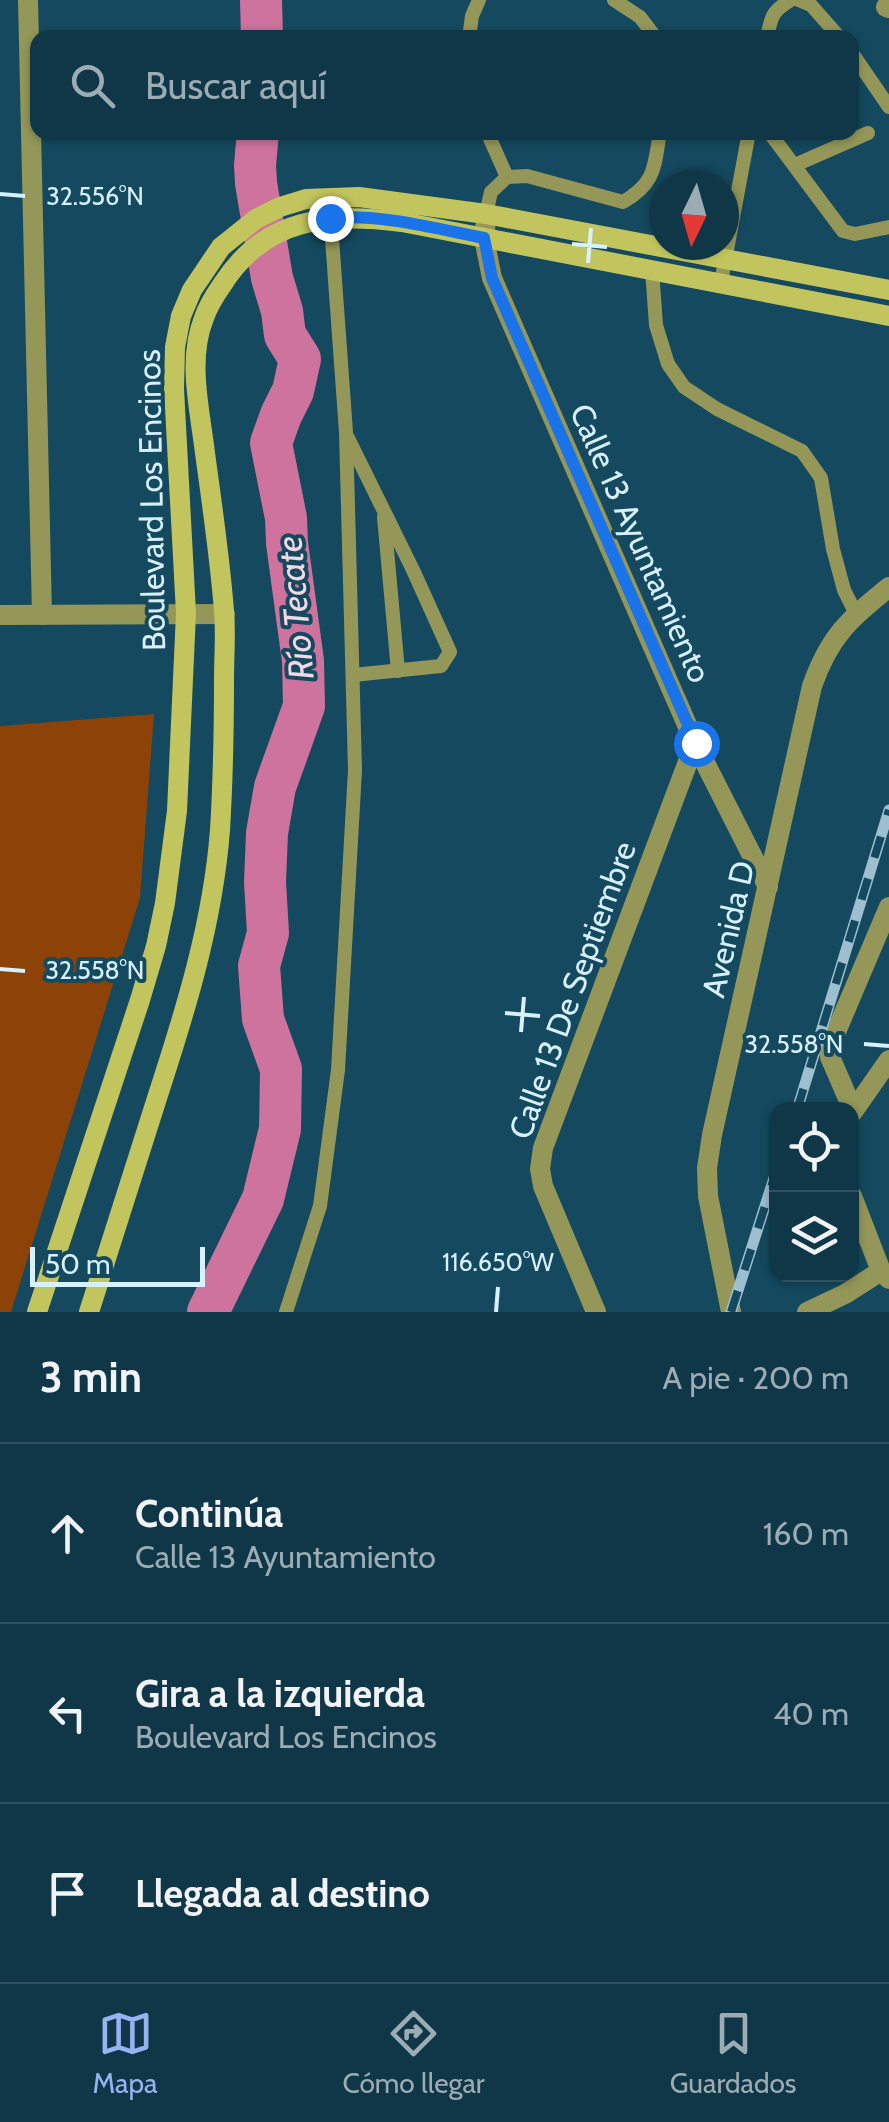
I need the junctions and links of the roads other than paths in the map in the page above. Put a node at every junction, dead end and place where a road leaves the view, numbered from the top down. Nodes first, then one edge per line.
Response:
1 (28, 0) edge
2 (479, 0) edge
3 (614, 0) edge
4 (790, 0) edge
5 (800, 0) edge
6 (470, 30) edge
7 (650, 30) edge
8 (769, 30) edge
9 (833, 30) edge
10 (859, 63) edge
11 (30, 88) edge
12 (889, 108) edge
13 (868, 133) dead end
14 (859, 137) edge
15 (31, 140) edge
16 (490, 140) edge
17 (659, 140) edge
18 (747, 140) edge
19 (775, 140) edge
20 (852, 140) edge
21 (795, 165) junction
22 (506, 177) junction
23 (739, 185) edge
24 (323, 212) junction
25 (486, 214) junction
26 (889, 227) edge
27 (484, 238) junction
28 (649, 245) edge
29 (725, 260) edge
30 (730, 260) edge
31 (652, 270) junction
32 (721, 282) junction
33 (889, 290) edge
34 (889, 316) edge
35 (346, 432) junction
36 (384, 510) junction
37 (889, 587) edge
38 (186, 613) junction
39 (225, 614) junction
40 (856, 614) junction
41 (0, 615) edge
42 (42, 615) junction
43 (398, 671) junction
44 (352, 674) junction
45 (696, 743) junction
46 (768, 887) junction
47 (889, 907) edge
48 (889, 1060) edge
49 (848, 1102) edge
50 (859, 1102) edge
51 (859, 1213) edge
52 (885, 1275) edge
53 (37, 1312) edge
54 (89, 1312) edge
55 (286, 1312) edge
56 (596, 1312) edge
57 (731, 1312) edge
58 (808, 1312) edge

1 - 11 street
2 - 6 lane
3 - 7 lane
4 - 8 lane
5 - 9 lane
10 - 12 lane
13 - 14 lane
15 - 42 street
16 - 22 lane
17 - 22 lane
18 - 23 lane
19 - 21 lane
20 - 21 lane
21 - 26 lane
22 - 25 lane
24 - 25 main road, Boulevard Los Encinos
24 - 27 main road, Boulevard Los Encinos
24 - 35 lane
24 - 38 main road, Boulevard Los Encinos
24 - 39 main road, Boulevard Los Encinos
25 - 27 street, Calle 13 Ayuntamiento
25 - 28 main road, Boulevard Los Encinos
27 - 31 main road, Boulevard Los Encinos
27 - 45 street, Calle 13 Ayuntamiento
29 - 32 lane
30 - 33 main road, Boulevard Los Encinos
31 - 32 main road, Boulevard Los Encinos
31 - 40 lane
32 - 34 main road, Boulevard Los Encinos
35 - 36 lane
35 - 44 lane
36 - 43 lane
36 - 43 lane
37 - 40 street, Avenida D
38 - 39 street
38 - 42 street
38 - 53 main road, Boulevard Los Encinos
39 - 54 main road, Boulevard Los Encinos
40 - 46 street, Avenida D
41 - 42 street
43 - 44 lane
44 - 55 lane
45 - 46 street, Calle 13 Ayuntamiento
45 - 56 street, Calle 13 De Septiembre
46 - 57 street, Avenida D
47 - 49 street
48 - 50 street
51 - 52 street
52 - 58 street

